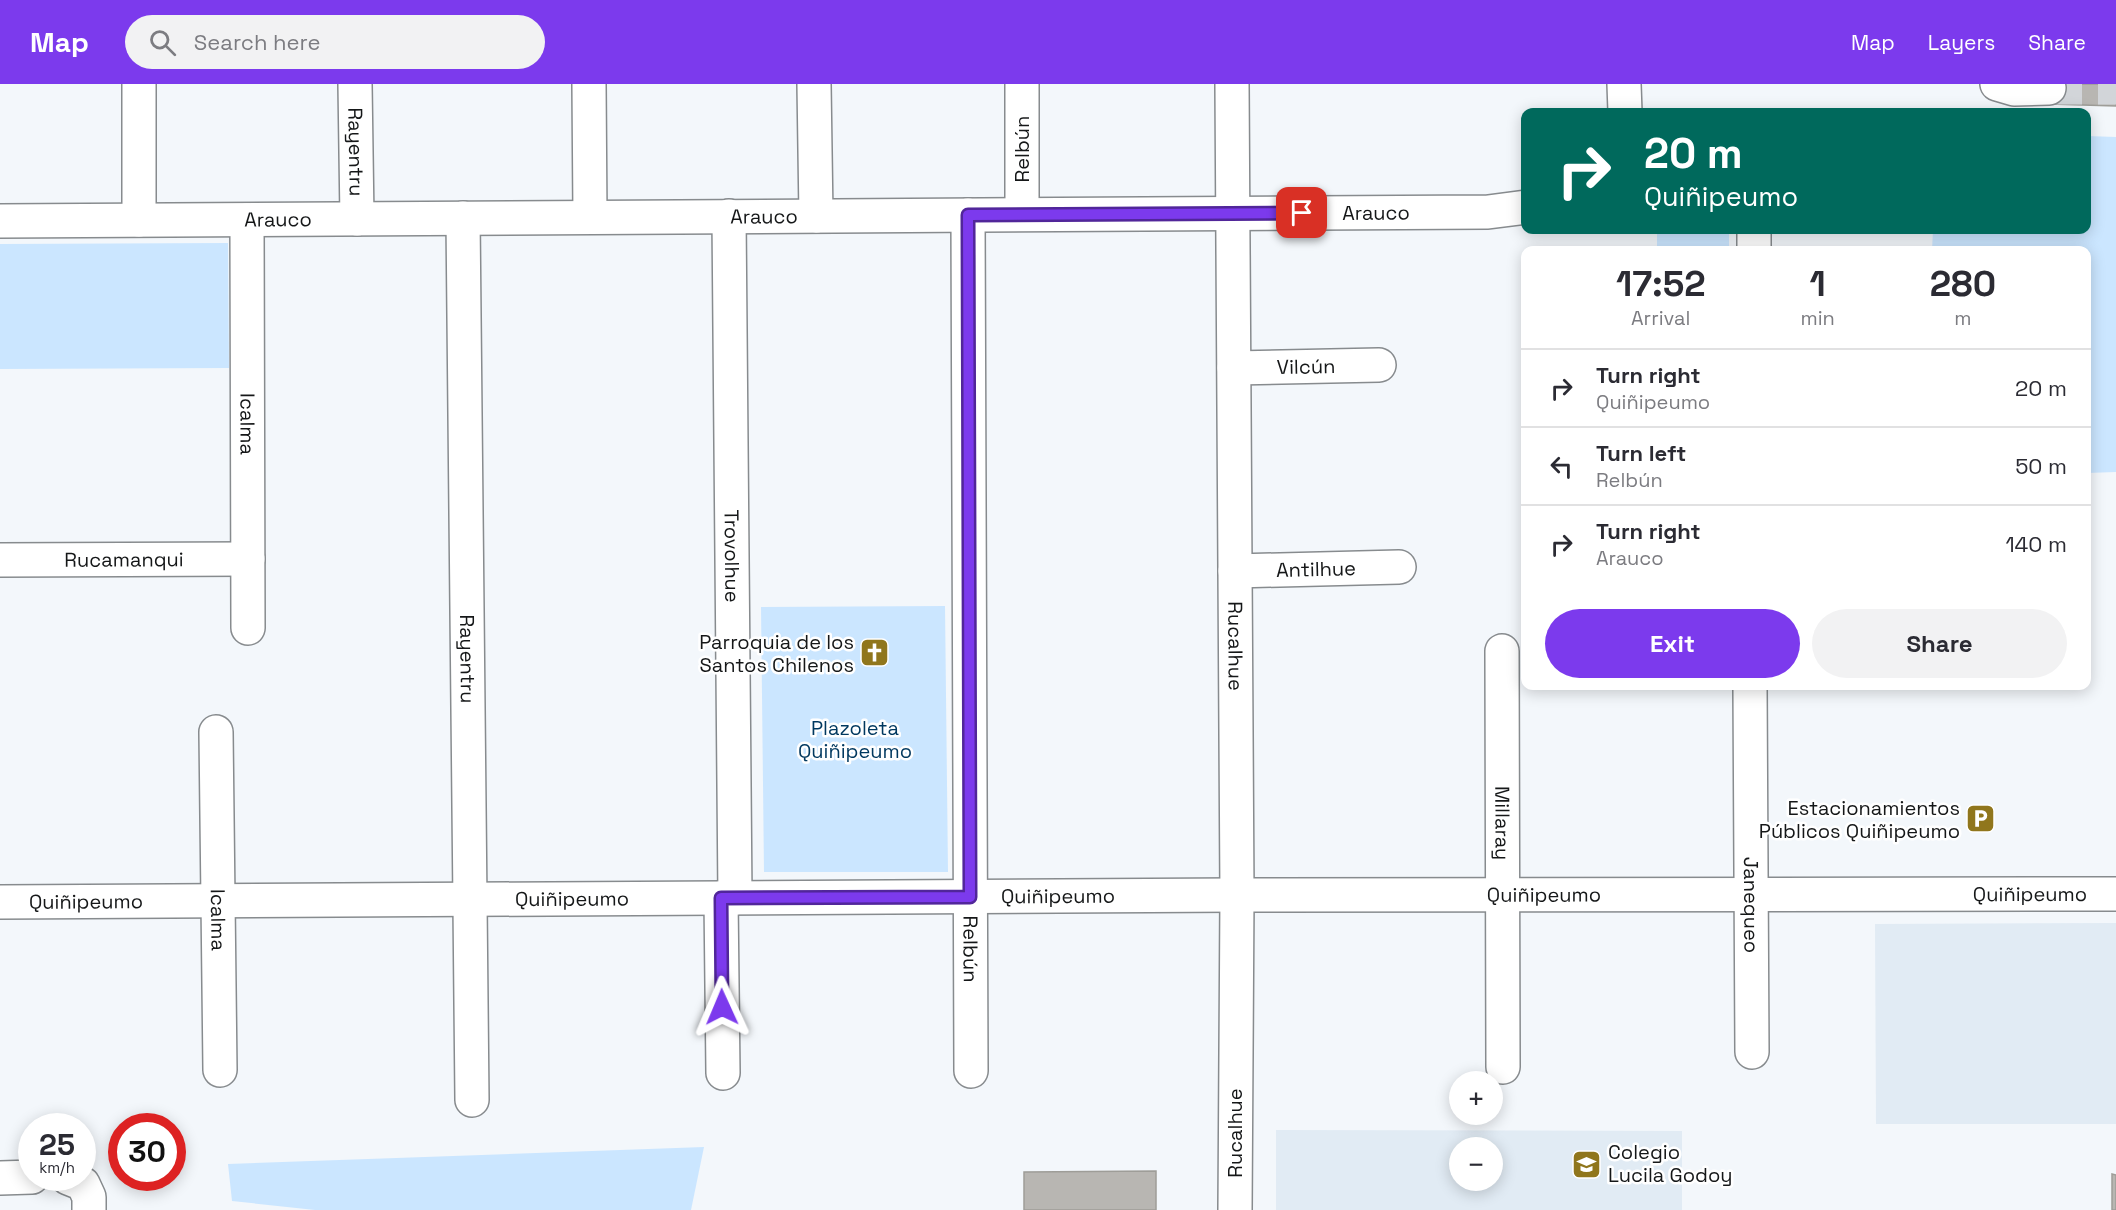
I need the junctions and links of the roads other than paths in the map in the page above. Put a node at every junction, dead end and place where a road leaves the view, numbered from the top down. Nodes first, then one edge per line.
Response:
1 (139, 84) edge
2 (355, 84) edge
3 (589, 84) edge
4 (814, 84) edge
5 (1022, 84) edge
6 (1232, 84) edge
7 (1624, 84) edge
8 (1997, 84) edge
9 (2049, 88) dead end
10 (1625, 108) edge
11 (1521, 208) edge
12 (1233, 213) junction
13 (1022, 214) junction
14 (968, 215) junction
15 (729, 216) junction
16 (816, 216) junction
17 (590, 217) junction
18 (463, 218) junction
19 (247, 219) junction
20 (357, 219) junction
21 (139, 220) junction
22 (0, 221) edge
23 (1380, 365) dead end
24 (1234, 368) junction
25 (248, 559) junction
26 (0, 560) edge
27 (1399, 567) dead end
28 (1235, 571) junction
29 (248, 628) dead end
30 (1502, 651) dead end
31 (1750, 690) edge
32 (216, 732) dead end
33 (1752, 894) junction
34 (2116, 894) edge
35 (1237, 895) junction
36 (1502, 895) junction
37 (970, 897) junction
38 (728, 898) junction
39 (471, 899) junction
40 (218, 901) junction
41 (0, 902) edge
42 (1752, 1052) dead end
43 (1503, 1067) dead end
44 (220, 1070) dead end
45 (971, 1071) dead end
46 (723, 1073) dead end
47 (472, 1100) dead end
48 (18, 1177) edge
49 (0, 1178) edge
50 (1235, 1210) edge

1 - 21 street
2 - 20 street, Rayentru
3 - 17 street
4 - 16 street
5 - 13 street, Relbún
6 - 12 street, Rucalhue
7 - 10 street
8 - 9 street
11 - 12 street, Arauco
12 - 13 street, Arauco
12 - 24 street, Rucalhue
13 - 14 street, Arauco
14 - 16 street, Arauco
14 - 37 street, Relbún
15 - 16 street, Arauco
15 - 17 street, Arauco
15 - 38 street, Trovolhue
17 - 18 street, Arauco
18 - 20 street, Arauco
18 - 39 street, Rayentru
19 - 20 street, Arauco
19 - 21 street, Arauco
19 - 25 street, Icalma
21 - 22 street, Arauco
23 - 24 street, Vilcún
24 - 28 street, Rucalhue
25 - 26 street, Rucamanqui
25 - 29 street, Icalma
27 - 28 street, Antilhue
28 - 35 street, Rucalhue
30 - 36 street, Millaray
31 - 33 street, Janequeo
32 - 40 street, Icalma
33 - 34 street, Quiñipeumo
33 - 36 street, Quiñipeumo
33 - 42 street, Janequeo
35 - 36 street, Quiñipeumo
35 - 37 street, Quiñipeumo
35 - 50 street, Rucalhue
36 - 43 street, Millaray
37 - 38 street, Quiñipeumo
37 - 45 street, Relbún
38 - 39 street, Quiñipeumo
38 - 46 street, Trovolhue
39 - 40 street, Quiñipeumo
39 - 47 street, Rayentru
40 - 41 street, Quiñipeumo
40 - 44 street, Icalma
48 - 49 street

